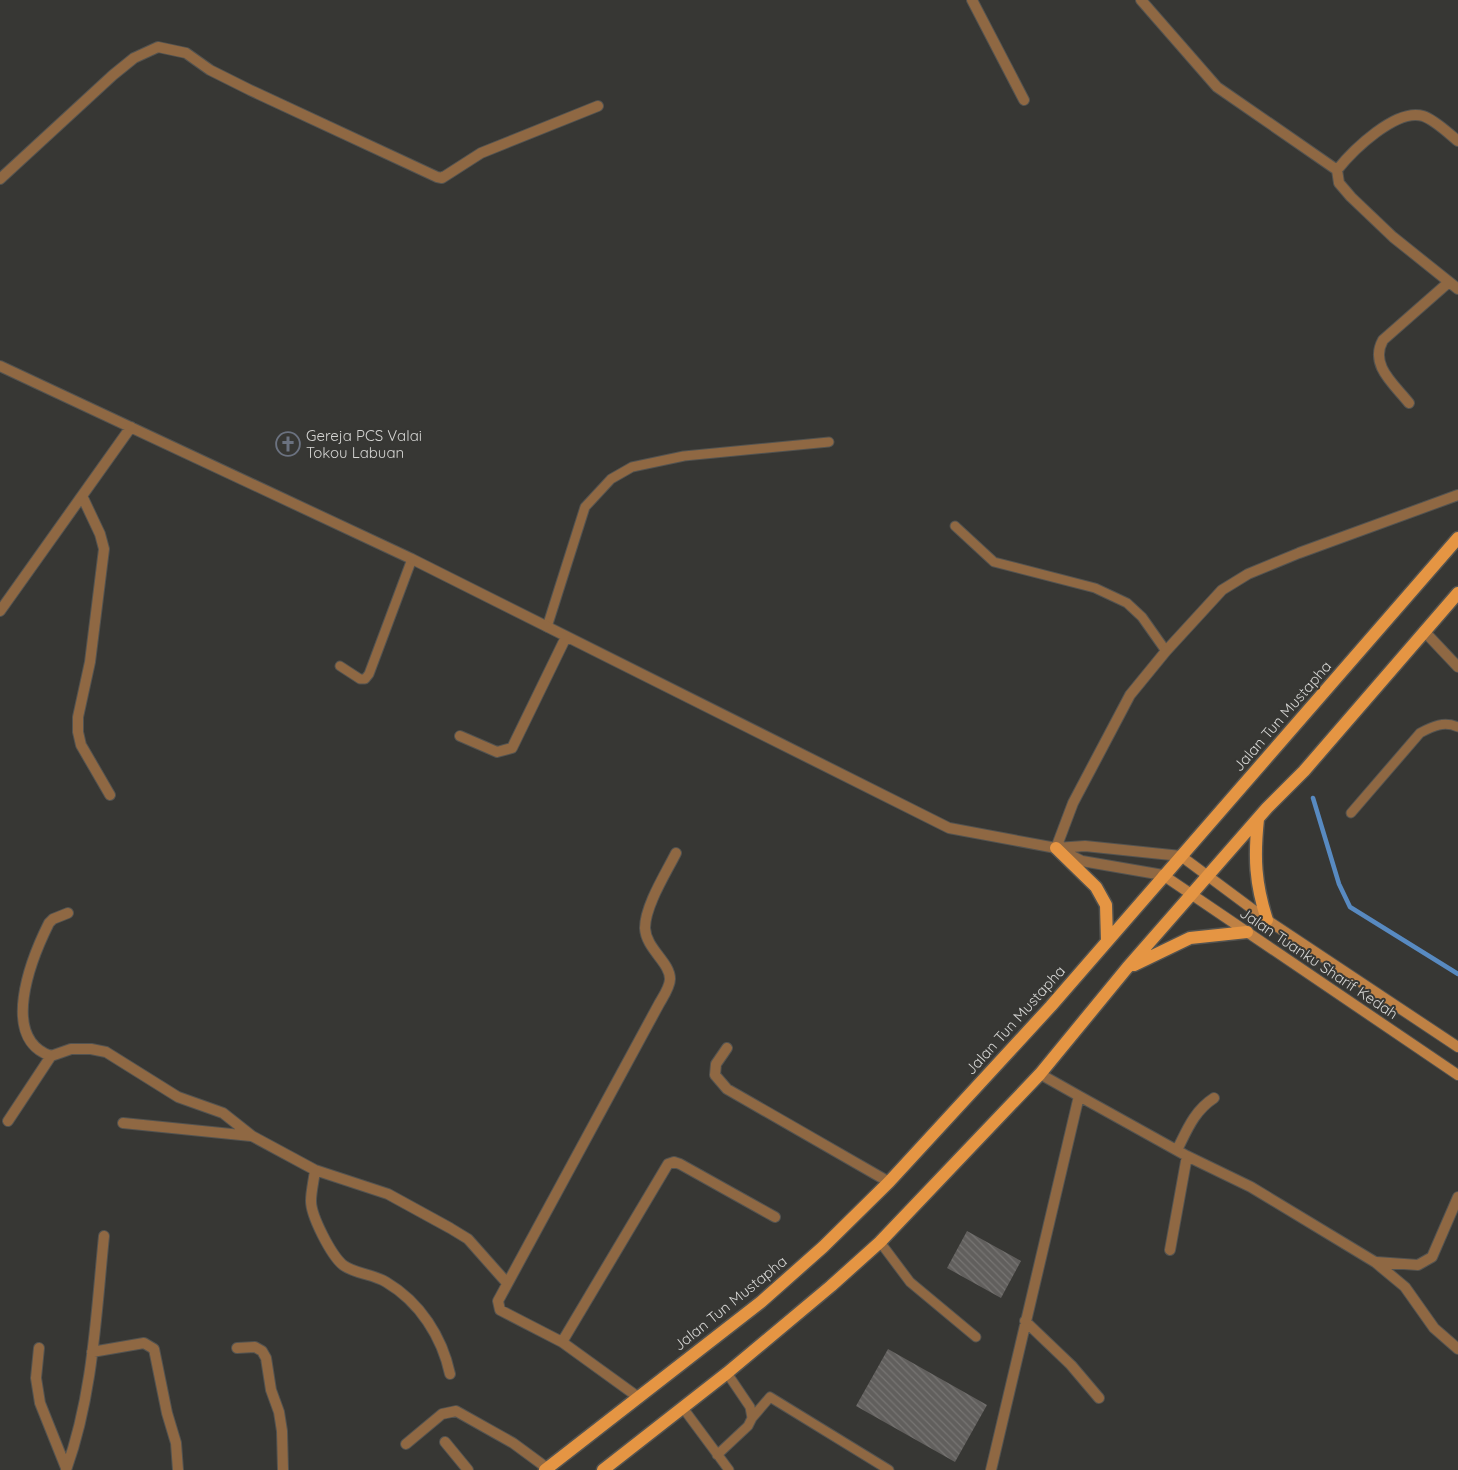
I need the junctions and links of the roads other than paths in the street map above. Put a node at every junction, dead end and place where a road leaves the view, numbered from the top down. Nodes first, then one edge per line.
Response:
1 (972, 0) edge
2 (1142, 0) edge
3 (1024, 100) dead end
4 (598, 106) dead end
5 (1458, 141) edge
6 (1338, 170) junction
7 (0, 179) edge
8 (1449, 282) junction
9 (1458, 289) edge
10 (0, 366) edge
11 (1409, 403) dead end
12 (131, 427) junction
13 (829, 442) dead end
14 (1458, 496) edge
15 (83, 498) junction
16 (955, 526) dead end
17 (1458, 538) edge
18 (412, 560) junction
19 (1458, 593) edge
20 (0, 611) edge
21 (547, 627) junction
22 (1424, 631) junction
23 (566, 637) junction
24 (1166, 651) junction
25 (340, 666) dead end
26 (1458, 667) edge
27 (1458, 727) edge
28 (460, 736) dead end
29 (110, 795) dead end
30 (1351, 814) dead end
31 (1258, 820) junction
32 (1056, 848) junction
33 (676, 853) dead end
34 (1180, 856) junction
35 (1163, 875) junction
36 (1210, 876) junction
37 (1193, 895) junction
38 (68, 913) dead end
39 (1266, 920) junction
40 (1247, 932) junction
41 (1107, 940) junction
42 (1127, 968) junction
43 (1458, 1047) edge
44 (727, 1048) dead end
45 (51, 1056) junction
46 (1040, 1074) junction
47 (1458, 1075) edge
48 (1079, 1096) junction
49 (1214, 1098) dead end
50 (8, 1121) dead end
51 (123, 1123) dead end
52 (252, 1136) junction
53 (1177, 1150) junction
54 (1187, 1156) junction
55 (315, 1170) junction
56 (889, 1182) junction
57 (1458, 1197) edge
58 (774, 1217) dead end
59 (104, 1236) dead end
60 (880, 1242) junction
61 (1170, 1250) dead end
62 (1375, 1262) junction
63 (507, 1283) junction
64 (1025, 1321) junction
65 (976, 1337) dead end
66 (562, 1342) junction
67 (39, 1348) dead end
68 (237, 1348) dead end
69 (1458, 1349) edge
70 (92, 1352) junction
71 (727, 1373) junction
72 (450, 1374) dead end
73 (638, 1397) junction
74 (1099, 1398) dead end
75 (684, 1408) junction
76 (752, 1418) junction
77 (446, 1442) dead end
78 (406, 1444) dead end
79 (717, 1455) junction
80 (66, 1469) edge
81 (546, 1469) edge
82 (178, 1470) edge
83 (283, 1470) edge
84 (468, 1470) edge
85 (603, 1470) edge
86 (729, 1470) edge
87 (889, 1470) edge
88 (990, 1470) edge

1 - 3 street
2 - 6 street
4 - 7 street
5 - 6 street
6 - 8 street
8 - 9 street
8 - 11 street
10 - 12 street
12 - 15 street
12 - 18 street
13 - 21 lane
14 - 24 street
15 - 20 street
15 - 29 street
16 - 24 lane
17 - 34 main road, Jalan Tun Mustapha
18 - 21 street
18 - 25 lane
19 - 22 main road
21 - 23 street
22 - 26 street
22 - 31 main road
23 - 28 street
23 - 32 street
24 - 32 street
27 - 30 lane
31 - 36 main road
31 - 39 main road
32 - 34 street
32 - 35 street
32 - 41 main road
33 - 63 street
34 - 35 main road, Jalan Tun Mustapha
34 - 36 main road, Jalan Tuanku Sharif Kedah
35 - 37 main road, Jalan Tuanku Sharif Kedah
35 - 41 main road, Jalan Tun Mustapha
36 - 37 main road
36 - 39 main road, Jalan Tuanku Sharif Kedah
37 - 40 main road, Jalan Tuanku Sharif Kedah
37 - 42 main road
38 - 45 street
39 - 43 main road, Jalan Tuanku Sharif Kedah
40 - 42 main road
40 - 47 main road, Jalan Tuanku Sharif Kedah
41 - 56 main road, Jalan Tun Mustapha
42 - 46 main road
44 - 56 street
45 - 50 street
45 - 52 street
46 - 48 street
46 - 60 main road
48 - 53 street
48 - 64 street
49 - 53 street
51 - 52 street
52 - 55 street
53 - 54 street
54 - 61 street
54 - 62 street
55 - 63 street
55 - 72 street
56 - 73 main road, Jalan Tun Mustapha
57 - 62 street
58 - 66 street
59 - 70 street
60 - 65 lane
60 - 71 main road
62 - 69 street
63 - 66 street
64 - 74 street
64 - 88 street
66 - 73 street
67 - 80 street
68 - 83 street
70 - 80 street
70 - 82 street
71 - 75 main road
71 - 76 lane
73 - 81 main road, Jalan Tun Mustapha
75 - 79 lane
75 - 85 main road
76 - 79 lane
76 - 87 lane
77 - 84 street
78 - 81 street
79 - 86 lane

